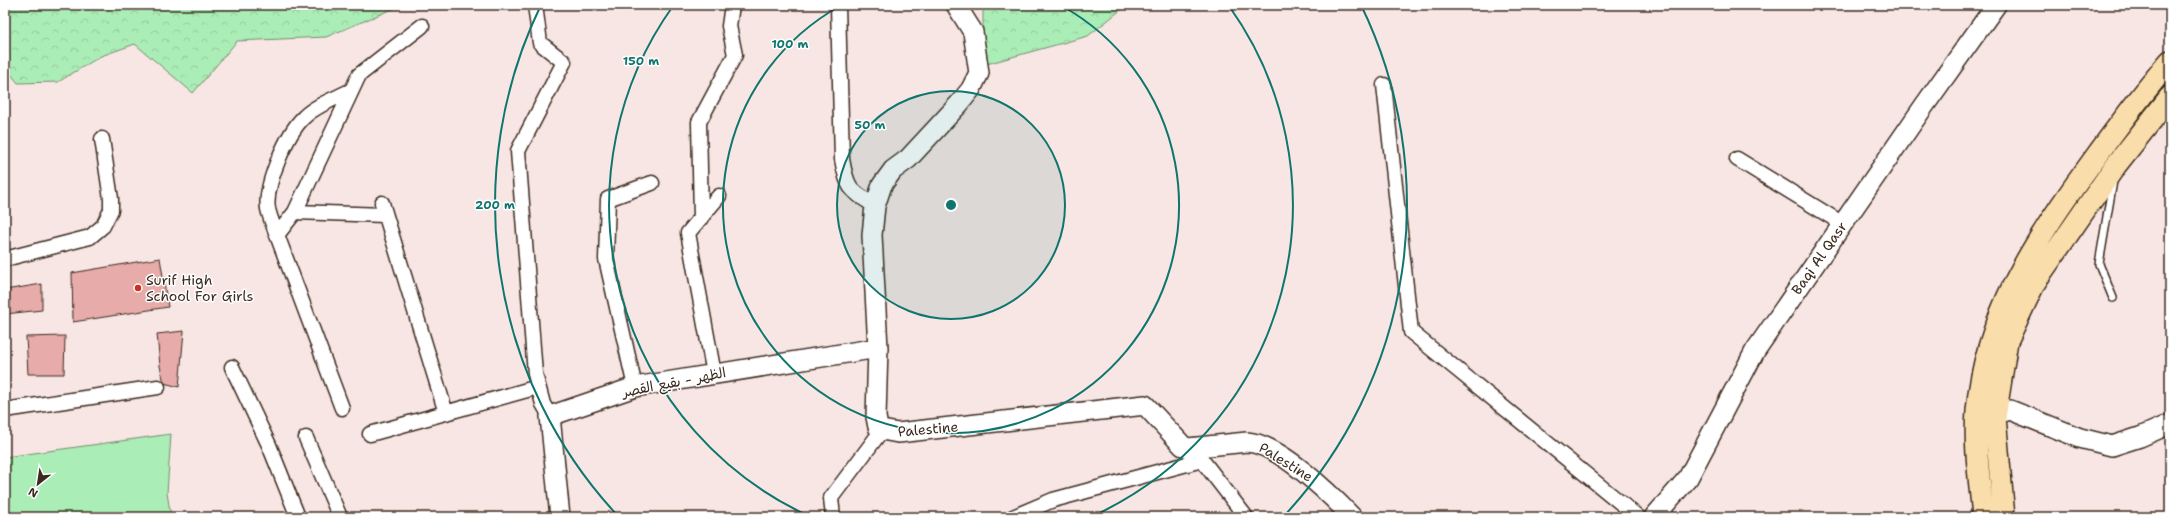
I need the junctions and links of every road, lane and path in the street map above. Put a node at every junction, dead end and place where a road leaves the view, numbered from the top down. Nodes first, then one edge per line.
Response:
1 (535, 5) edge
2 (732, 5) edge
3 (838, 5) edge
4 (956, 5) edge
5 (1996, 5) edge
6 (422, 26) dead end
7 (2170, 61) edge
8 (1384, 85) dead end
9 (352, 90) junction
10 (2170, 97) edge
11 (102, 139) dead end
12 (1737, 159) dead end
13 (2116, 165) junction
14 (652, 183) dead end
15 (719, 196) dead end
16 (875, 206) junction
17 (295, 212) junction
18 (701, 218) junction
19 (1843, 224) junction
20 (277, 235) junction
21 (5, 259) edge
22 (2113, 298) dead end
23 (878, 348) junction
24 (232, 367) dead end
25 (714, 374) junction
26 (158, 387) dead end
27 (635, 387) junction
28 (538, 388) junction
29 (342, 408) dead end
30 (5, 410) edge
31 (446, 413) junction
32 (550, 416) junction
33 (1995, 417) junction
34 (2170, 424) edge
35 (882, 430) junction
36 (370, 434) dead end
37 (306, 438) dead end
38 (1197, 454) junction
39 (298, 517) edge
40 (340, 517) edge
41 (560, 517) edge
42 (833, 517) edge
43 (1012, 517) edge
44 (1246, 517) edge
45 (1352, 517) edge
46 (1638, 517) edge
47 (1654, 517) edge
48 (1983, 517) edge
49 (2004, 517) edge

1 - 28 street
2 - 18 street
3 - 16 street
4 - 16 main road, Palestine
5 - 19 main road, Baqi Al Qasr
6 - 9 street
7 - 48 main road
8 - 46 street
9 - 17 street
9 - 20 street
10 - 13 main road
11 - 21 street
12 - 19 street
13 - 22 lane
13 - 33 main road
14 - 27 street
15 - 18 street
16 - 23 main road, Palestine
17 - 20 street
17 - 31 street
18 - 25 street
19 - 47 main road, Baqi Al Qasr
20 - 29 street
23 - 25 main road, الظهر - بقيع القصر
23 - 35 main road, Palestine
24 - 39 street
25 - 27 main road, الظهر - بقيع القصر
26 - 30 street
27 - 32 main road, الظهر - بقيع القصر
28 - 31 street
28 - 32 street
31 - 36 street
32 - 41 main road
33 - 34 main road
33 - 49 main road
35 - 38 main road, Palestine
35 - 42 street
37 - 40 street
38 - 43 street
38 - 44 street
38 - 45 main road, Palestine

